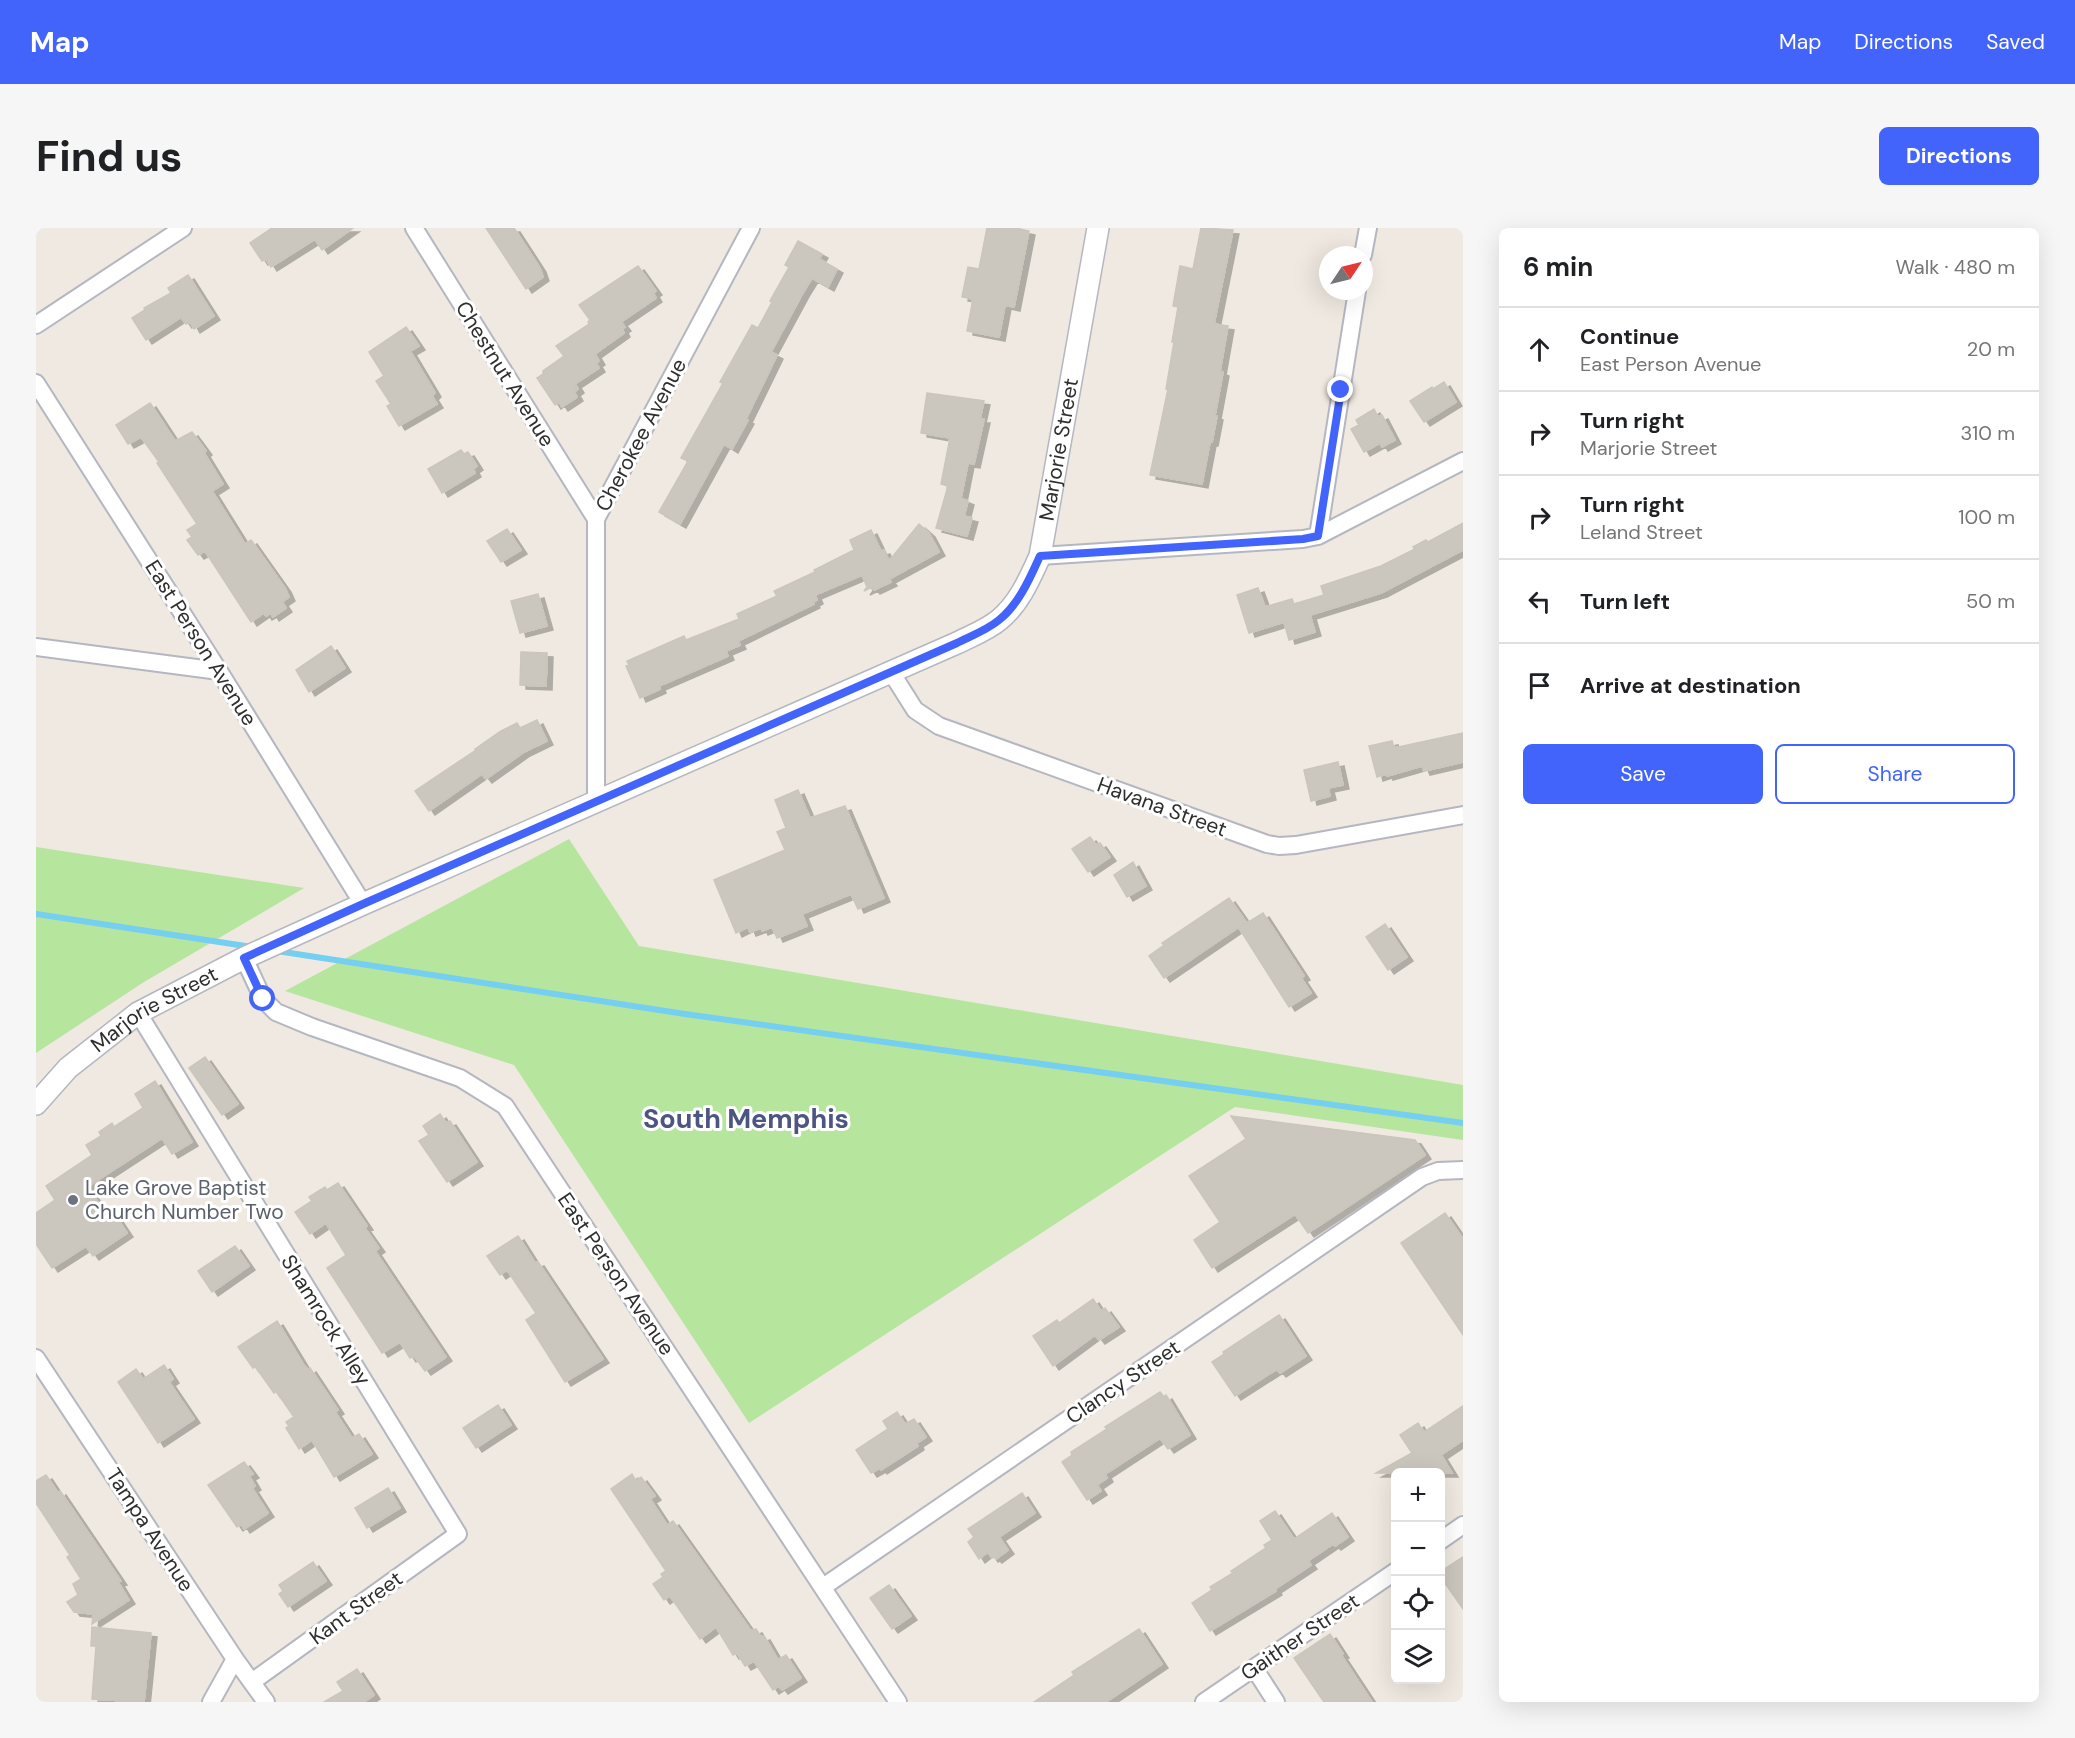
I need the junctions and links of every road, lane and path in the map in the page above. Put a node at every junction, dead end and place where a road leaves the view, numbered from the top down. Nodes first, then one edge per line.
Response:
1 (183, 228) edge
2 (414, 228) edge
3 (751, 228) edge
4 (1098, 228) edge
5 (1368, 228) edge
6 (1365, 246) edge
7 (1357, 300) edge
8 (36, 325) edge
9 (36, 383) edge
10 (1463, 461) edge
11 (596, 519) junction
12 (1318, 536) junction
13 (1040, 556) junction
14 (36, 647) edge
15 (219, 671) junction
16 (891, 672) junction
17 (596, 803) junction
18 (1463, 815) edge
19 (363, 904) junction
20 (244, 958) junction
21 (138, 1014) junction
22 (36, 1104) edge
23 (1463, 1170) edge
24 (36, 1358) edge
25 (1463, 1525) edge
26 (459, 1534) joint
27 (1445, 1538) edge
28 (1391, 1575) edge
29 (823, 1587) junction
30 (235, 1659) junction
31 (1254, 1668) junction
32 (253, 1681) junction
33 (211, 1702) edge
34 (266, 1702) edge
35 (898, 1702) edge
36 (1204, 1702) edge
37 (1276, 1702) edge

1 - 8 street
2 - 11 street, Chestnut Avenue
3 - 11 street, Cherokee Avenue
4 - 13 street, Marjorie Street
5 - 6 street
7 - 12 street
9 - 15 street, East Person Avenue
10 - 12 street
11 - 17 street, Cherokee Avenue
12 - 13 street
13 - 16 street, Marjorie Street
14 - 15 street
15 - 19 street, East Person Avenue
16 - 17 street, Marjorie Street
16 - 18 street, Havana Street
17 - 19 street, Marjorie Street
19 - 20 street, Marjorie Street
20 - 21 street, Marjorie Street
20 - 29 street, East Person Avenue
21 - 22 street, Marjorie Street
21 - 26 street, Shamrock Alley
23 - 29 street, Clancy Street
24 - 30 street, Tampa Avenue
25 - 27 street
26 - 32 street, Kant Street
28 - 31 street, Gaither Street
29 - 35 street, East Person Avenue
30 - 32 street, Tampa Avenue
30 - 33 street
31 - 36 street, Gaither Street
31 - 37 street
32 - 34 street, Tampa Avenue

